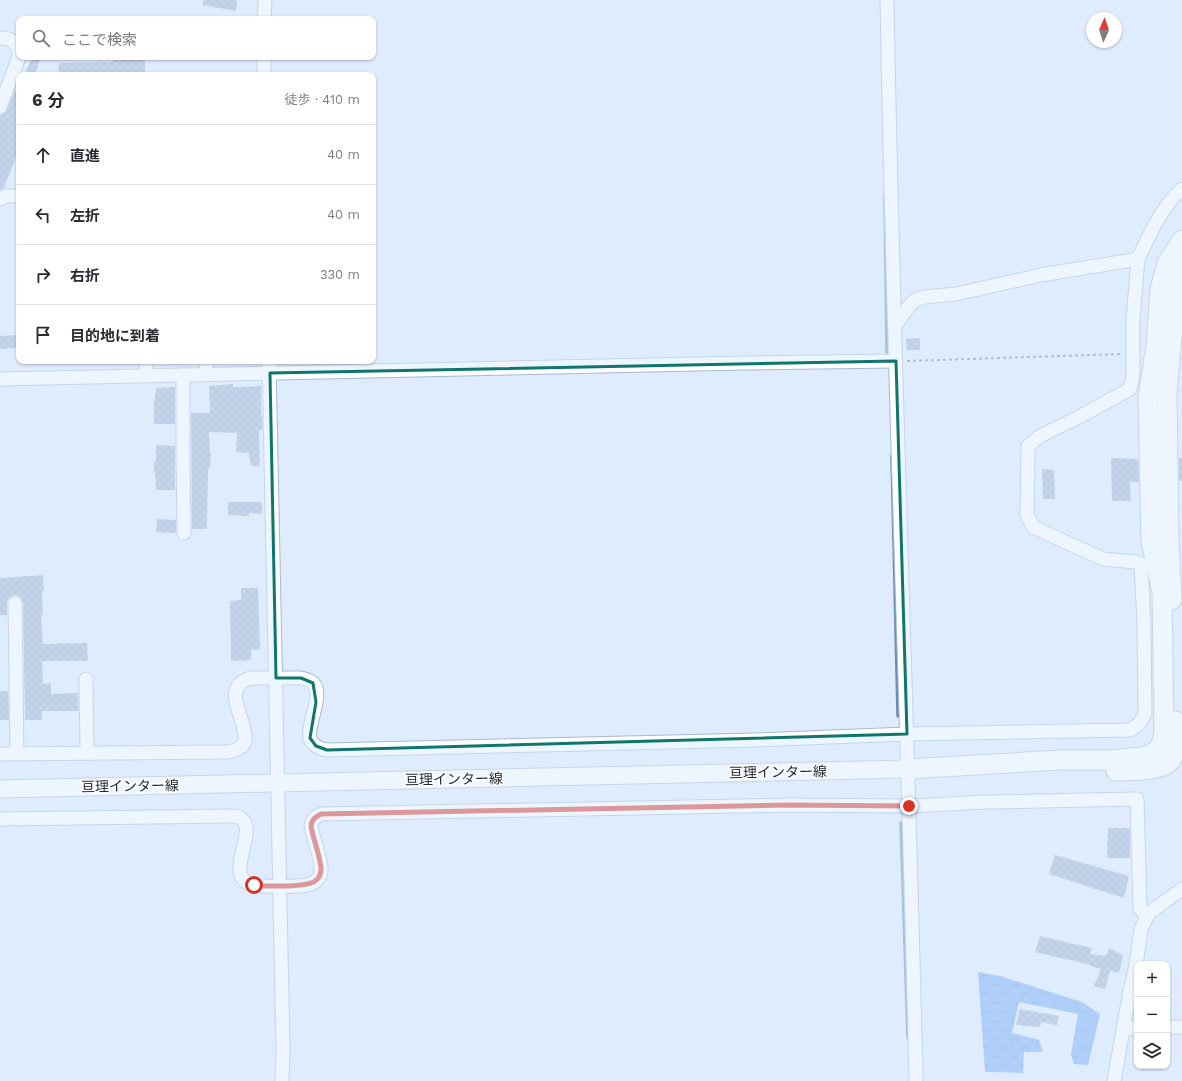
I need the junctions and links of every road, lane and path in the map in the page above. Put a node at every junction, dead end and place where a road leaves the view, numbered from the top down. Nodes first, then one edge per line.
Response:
1 (265, 0) edge
2 (888, 0) edge
3 (264, 16) edge
4 (0, 38) edge
5 (16, 45) edge
6 (18, 60) edge
7 (264, 60) edge
8 (264, 72) edge
9 (0, 107) edge
10 (1182, 189) edge
11 (16, 196) edge
12 (0, 199) edge
13 (1182, 231) edge
14 (1182, 240) edge
15 (1138, 259) junction
16 (1174, 264) edge
17 (1182, 306) edge
18 (895, 326) junction
19 (1164, 336) junction
20 (1134, 354) junction
21 (896, 361) junction
22 (146, 364) edge
23 (206, 364) edge
24 (270, 367) edge
25 (146, 375) junction
26 (183, 375) junction
27 (207, 375) junction
28 (0, 379) edge
29 (184, 533) dead end
30 (15, 603) dead end
31 (276, 678) junction
32 (86, 679) dead end
33 (907, 734) junction
34 (87, 753) junction
35 (0, 754) edge
36 (17, 754) junction
37 (908, 769) junction
38 (278, 783) junction
39 (0, 788) edge
40 (909, 806) junction
41 (0, 819) edge
42 (280, 886) junction
43 (1182, 889) edge
44 (1149, 913) junction
45 (1170, 1027) edge
46 (1182, 1027) edge
47 (1134, 1028) edge
48 (1123, 1029) junction
49 (282, 1081) edge
50 (916, 1081) edge
51 (1114, 1081) edge

1 - 3 street
2 - 18 street
4 - 5 street
6 - 9 street
7 - 8 street
10 - 15 street
11 - 12 street
13 - 16 highway
14 - 16 highway
15 - 18 street
15 - 20 street
16 - 19 highway
17 - 19 highway
18 - 21 street
19 - 37 highway
20 - 21 path
20 - 33 street
21 - 24 street
21 - 33 street
22 - 25 street
23 - 27 street
24 - 27 street
24 - 31 street
25 - 26 street
25 - 28 street
26 - 27 street
26 - 29 street
30 - 36 street
31 - 33 street
31 - 34 street
31 - 38 street
32 - 34 street
33 - 37 street
34 - 36 street
35 - 36 street
37 - 38 main road, 亘理インター線
37 - 40 street
38 - 39 main road, 亘理インター線
38 - 42 street
40 - 42 street
40 - 44 street
40 - 50 street
41 - 42 street
42 - 49 street
43 - 44 street
44 - 48 street
45 - 46 street
47 - 48 street
48 - 51 street

